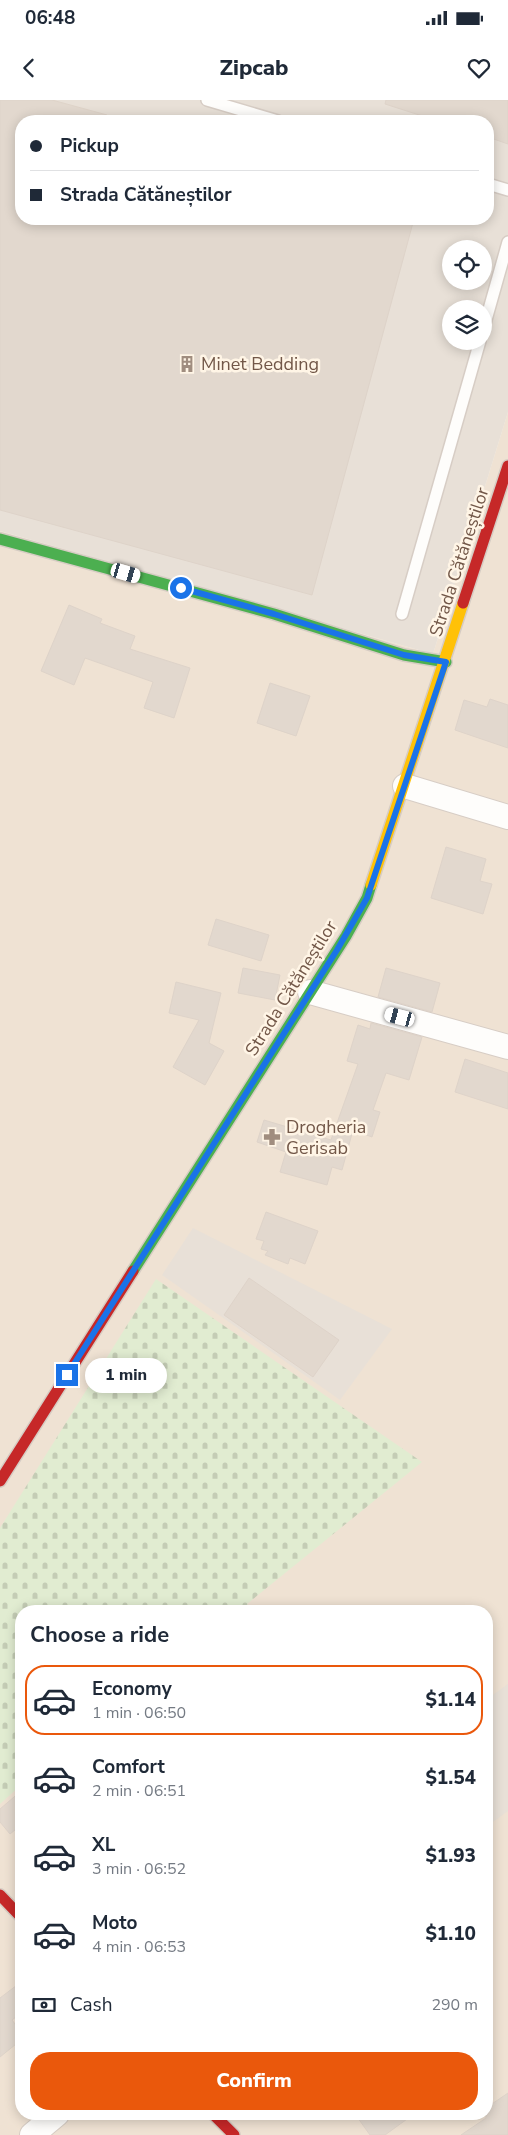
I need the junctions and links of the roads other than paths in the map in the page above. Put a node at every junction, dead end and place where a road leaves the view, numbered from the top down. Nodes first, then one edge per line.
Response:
1 (207, 100) edge
2 (258, 115) edge
3 (494, 186) edge
4 (508, 190) edge
5 (508, 242) edge
6 (492, 300) edge
7 (477, 350) edge
8 (508, 466) edge
9 (0, 539) edge
10 (402, 614) dead end
11 (446, 662) junction
12 (405, 786) junction
13 (508, 818) edge
14 (310, 992) junction
15 (508, 1047) edge
16 (0, 1480) edge
17 (0, 1895) edge
18 (15, 1911) edge
19 (50, 2120) edge
20 (219, 2120) edge
21 (32, 2135) edge
22 (234, 2135) edge

1 - 2 lane
3 - 4 lane
5 - 6 lane
7 - 10 lane
8 - 11 street, Strada Cătăneștilor
9 - 11 street
11 - 12 street, Strada Cătăneștilor
12 - 13 street
12 - 14 street, Strada Cătăneștilor
14 - 15 street
14 - 16 street, Strada Cătăneștilor
17 - 18 street
19 - 21 street
20 - 22 street

